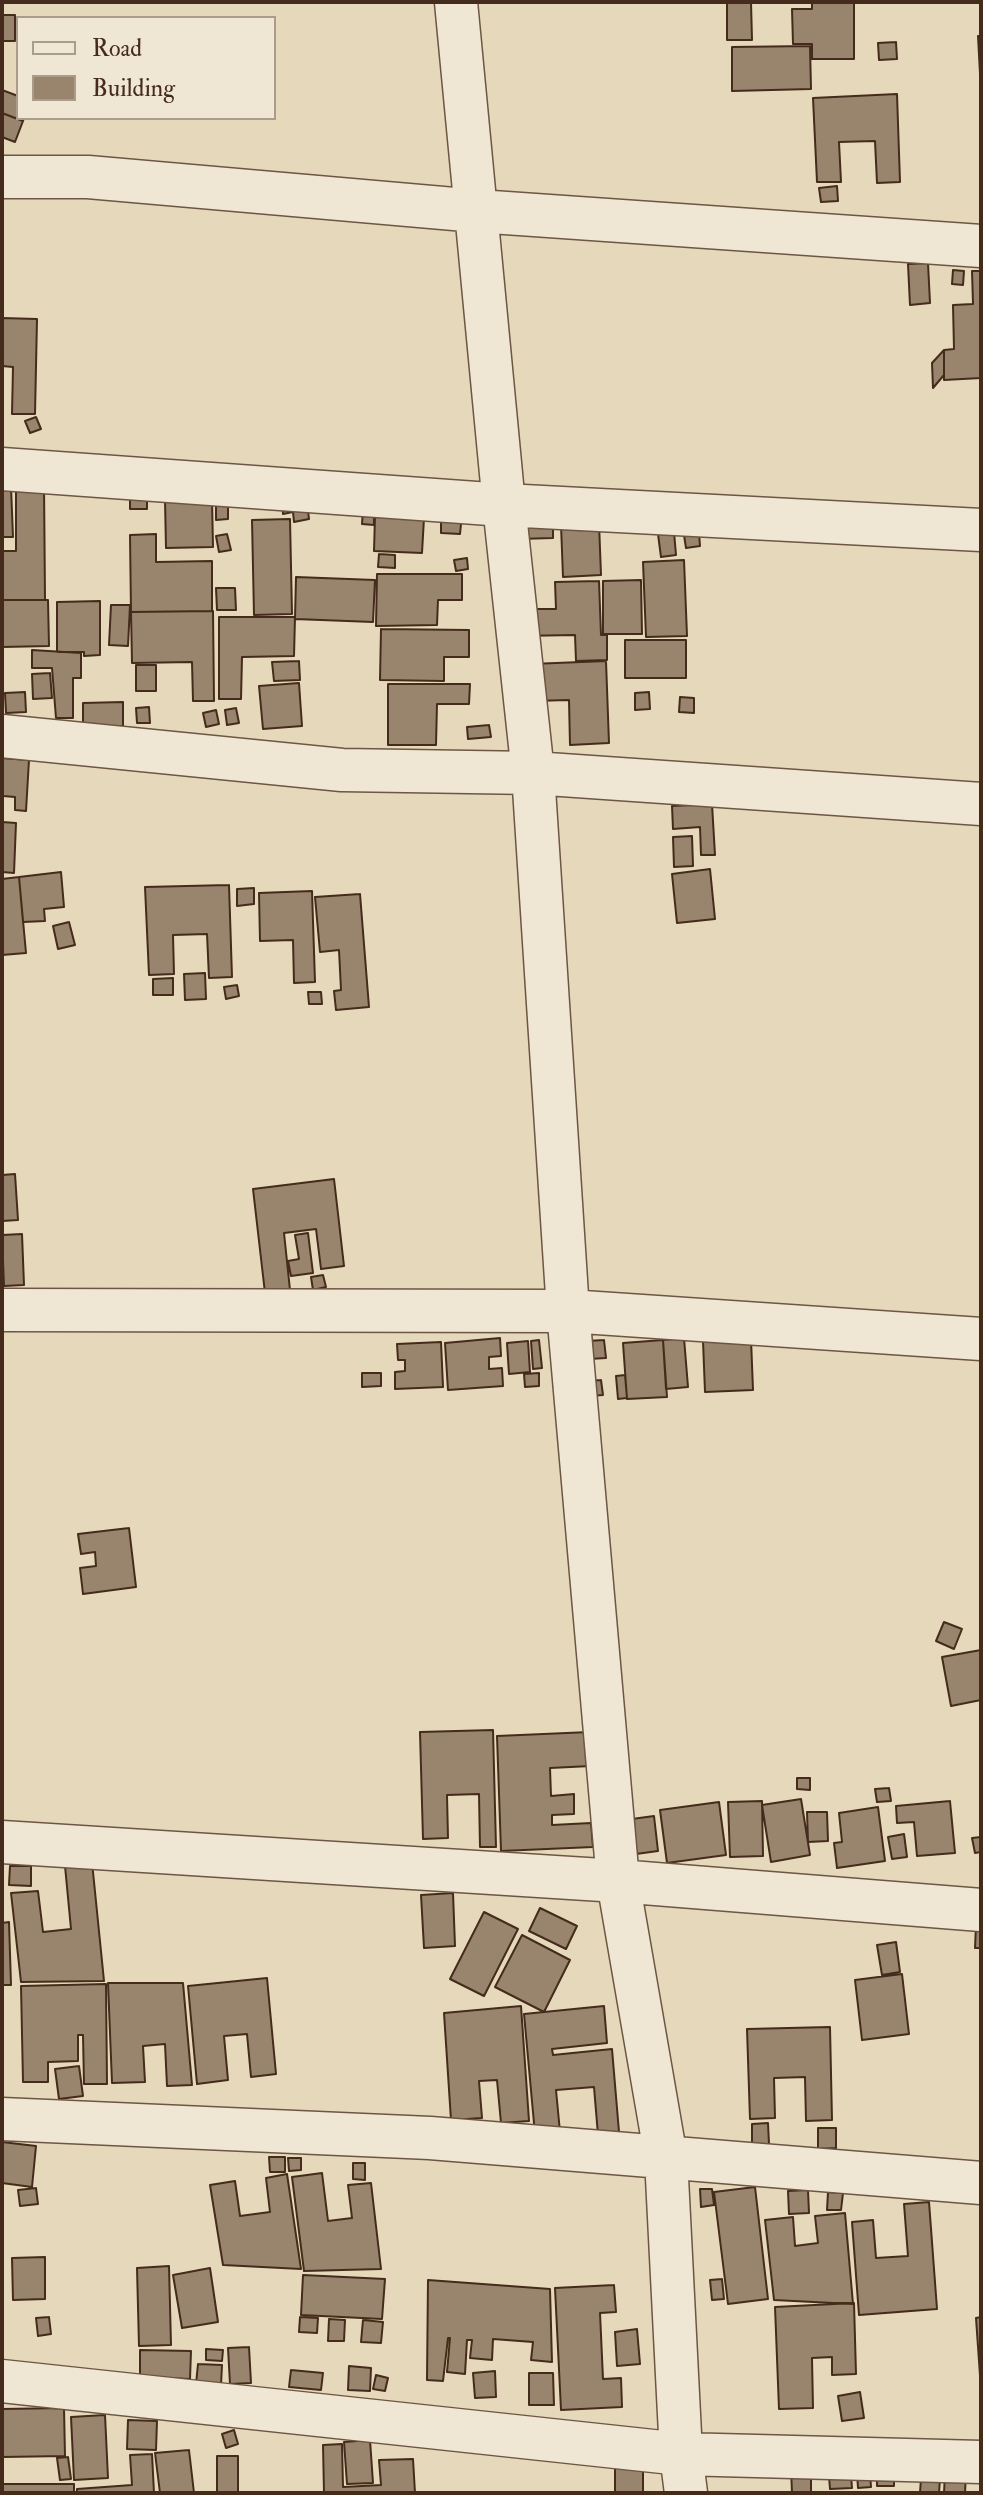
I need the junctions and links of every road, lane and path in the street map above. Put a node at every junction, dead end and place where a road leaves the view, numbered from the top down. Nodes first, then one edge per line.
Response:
1 (456, 2) edge
2 (2, 177) edge
3 (477, 211) junction
4 (981, 246) edge
5 (2, 469) edge
6 (504, 505) junction
7 (981, 530) edge
8 (2, 736) edge
9 (533, 773) junction
10 (981, 804) edge
11 (2, 1310) edge
12 (568, 1311) junction
13 (981, 1339) edge
14 (2, 1842) edge
15 (618, 1881) junction
16 (981, 1910) edge
17 (2, 2119) edge
18 (666, 2158) junction
19 (981, 2183) edge
20 (2, 2381) edge
21 (981, 2462) edge
22 (684, 2474) edge

1 - 3 street
2 - 3 street
3 - 4 street
3 - 6 street
5 - 6 street
6 - 7 street
6 - 9 street
8 - 9 street
9 - 10 street
9 - 12 street
11 - 12 street
12 - 13 street
12 - 15 street
14 - 15 street
15 - 16 street
15 - 18 street
17 - 18 street
18 - 19 street
18 - 22 street
20 - 22 street
21 - 22 street

